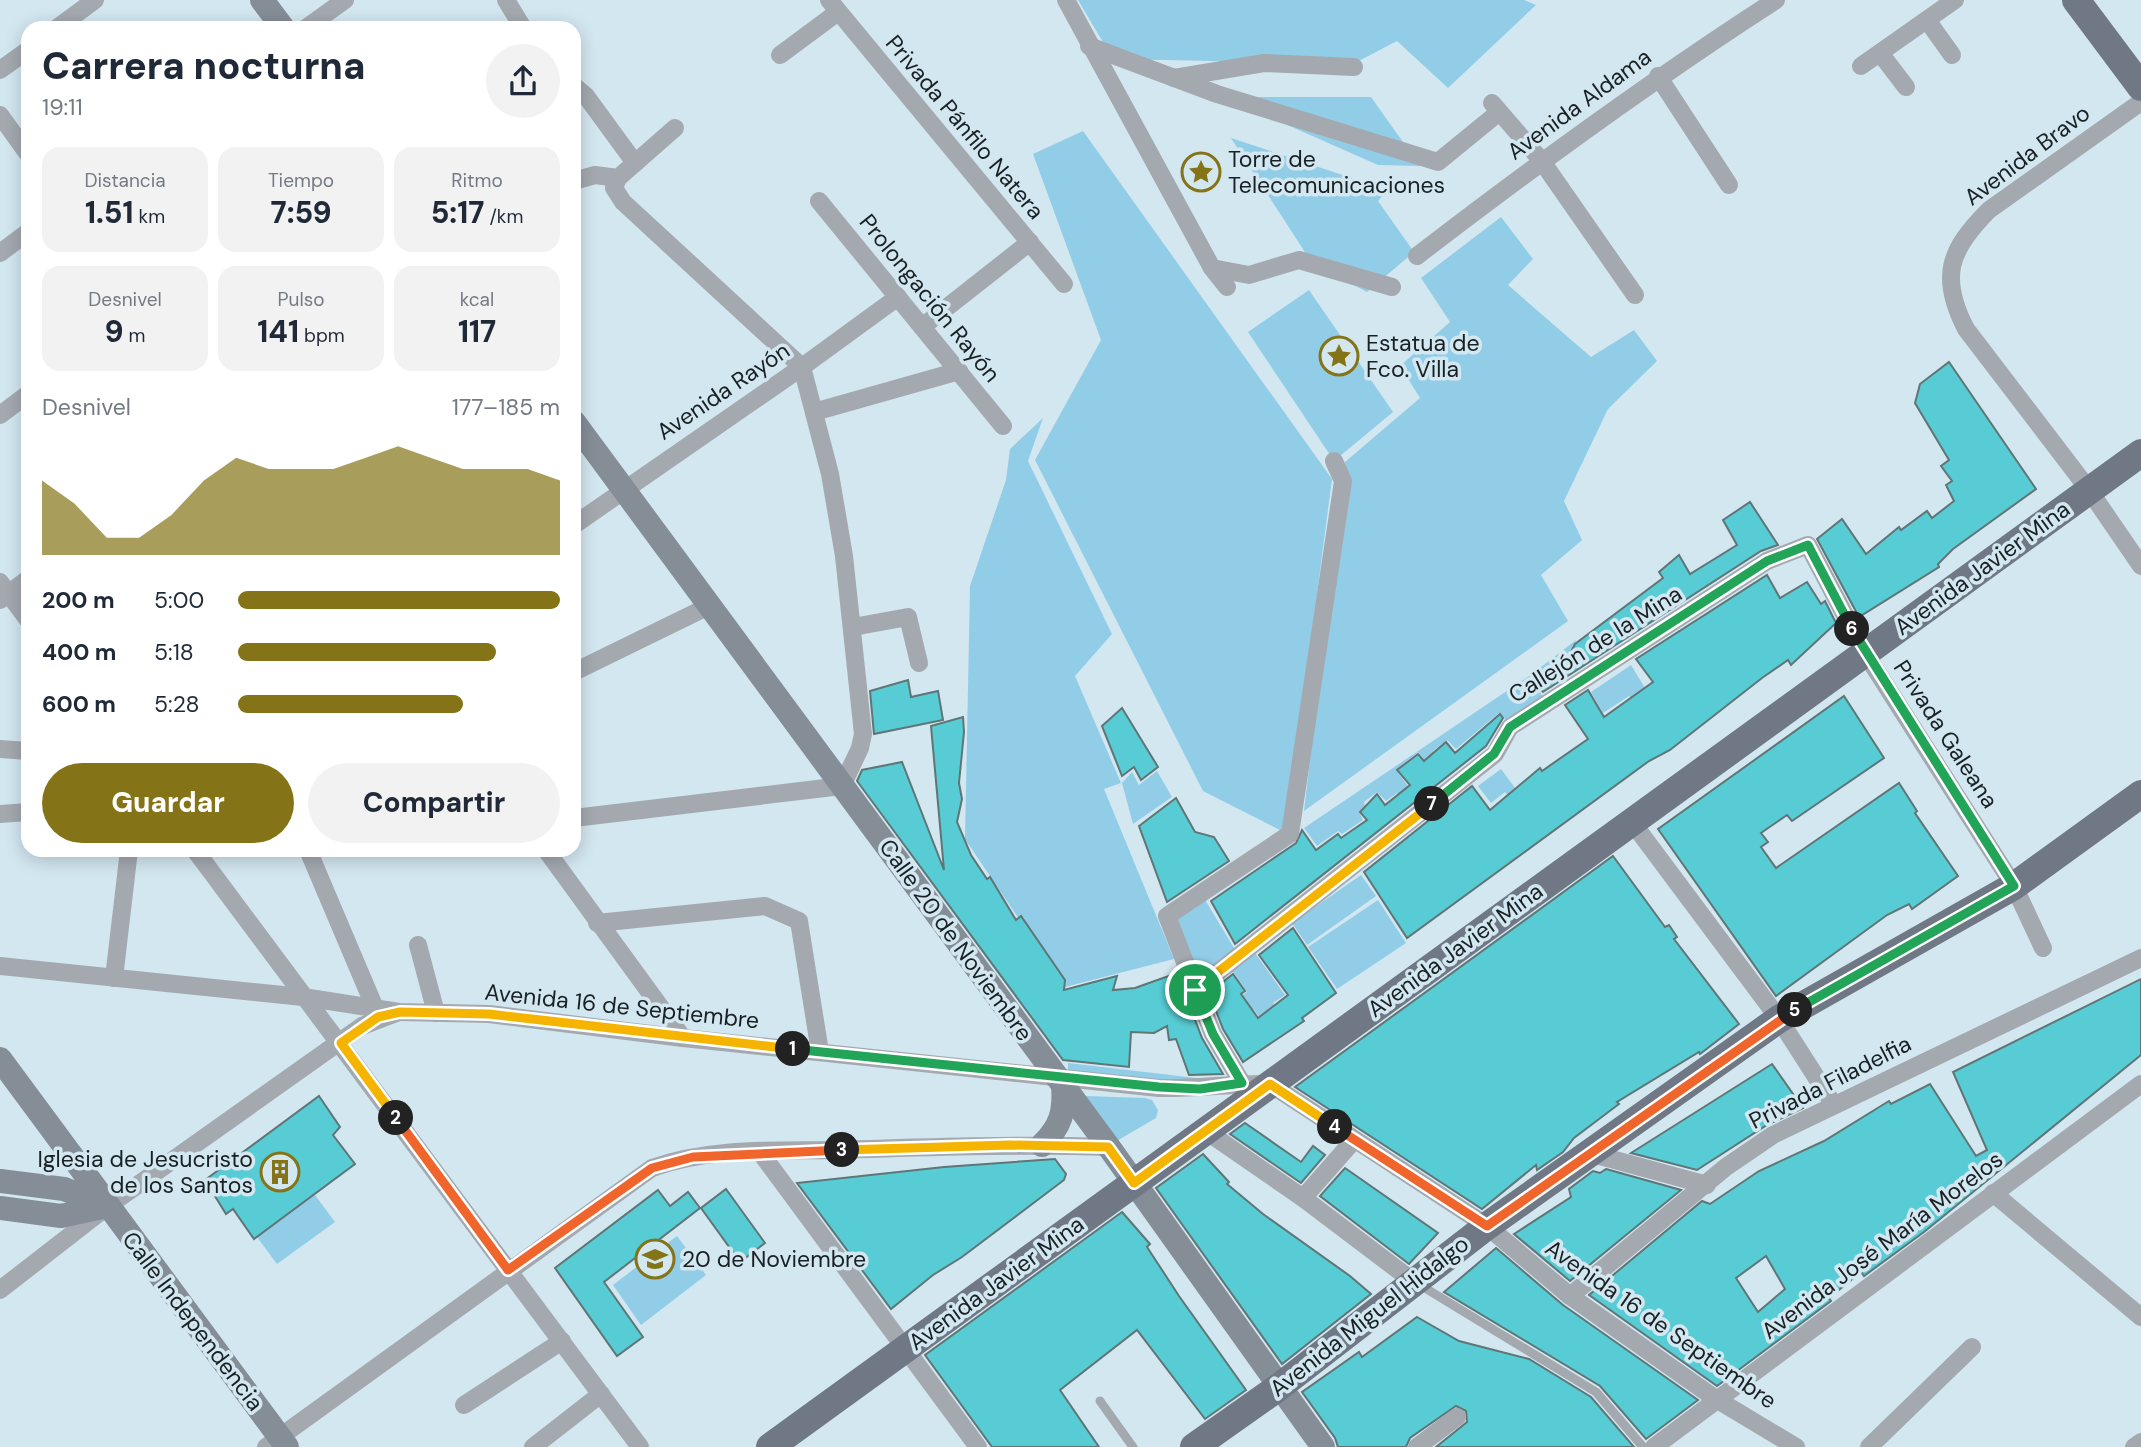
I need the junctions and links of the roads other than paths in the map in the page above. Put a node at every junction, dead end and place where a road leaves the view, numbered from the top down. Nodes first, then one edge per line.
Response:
1 (95, 0) edge
2 (262, 0) edge
3 (345, 0) edge
4 (506, 0) edge
5 (1066, 0) edge
6 (1776, 0) edge
7 (1955, 0) edge
8 (2077, 0) edge
9 (834, 6) edge
10 (1927, 20) junction
11 (66, 21) edge
12 (278, 21) edge
13 (316, 21) edge
14 (519, 21) edge
15 (1089, 46) junction
16 (1880, 53) junction
17 (21, 55) edge
18 (780, 55) dead end
19 (1952, 55) dead end
20 (1861, 66) dead end
21 (1354, 67) dead end
22 (0, 70) edge
23 (1658, 76) junction
24 (1174, 78) junction
25 (1906, 87) dead end
26 (2141, 87) edge
27 (581, 92) edge
28 (2141, 102) edge
29 (0, 115) edge
30 (675, 128) dead end
31 (21, 144) edge
32 (1541, 160) junction
33 (635, 163) junction
34 (618, 178) junction
35 (581, 179) edge
36 (1729, 186) dead end
37 (819, 201) dead end
38 (21, 237) edge
39 (1030, 242) junction
40 (0, 253) edge
41 (1417, 256) dead end
42 (1212, 268) junction
43 (1064, 284) dead end
44 (1227, 287) dead end
45 (1392, 287) dead end
46 (1635, 295) dead end
47 (898, 297) junction
48 (922, 327) junction
49 (802, 367) junction
50 (959, 371) junction
51 (21, 399) edge
52 (814, 412) junction
53 (0, 415) edge
54 (1003, 426) dead end
55 (581, 432) edge
56 (2141, 453) edge
57 (1334, 461) dead end
58 (623, 489) junction
59 (2089, 490) junction
60 (581, 519) edge
61 (1808, 545) joint
62 (2141, 566) edge
63 (21, 583) edge
64 (3, 592) edge
65 (709, 606) junction
66 (21, 612) edge
67 (853, 627) junction
68 (1865, 653) junction
69 (919, 663) dead end
70 (581, 669) edge
71 (0, 749) edge
72 (21, 750) edge
73 (842, 786) junction
74 (2141, 794) edge
75 (21, 812) edge
76 (0, 814) edge
77 (581, 817) edge
78 (1632, 822) junction
79 (128, 857) edge
80 (200, 857) edge
81 (311, 857) edge
82 (551, 857) edge
83 (2014, 886) junction
84 (597, 923) junction
85 (418, 945) dead end
86 (2043, 948) dead end
87 (2141, 958) edge
88 (0, 966) edge
89 (114, 978) junction
90 (1195, 990) junction
91 (303, 996) junction
92 (375, 1008) junction
93 (400, 1012) junction
94 (436, 1013) junction
95 (1779, 1019) junction
96 (683, 1038) junction
97 (341, 1043) junction
98 (820, 1052) junction
99 (0, 1059) edge
100 (1060, 1081) junction
101 (1242, 1083) junction
102 (1270, 1084) junction
103 (2141, 1084) edge
104 (1834, 1105) junction
105 (1206, 1131) junction
106 (1354, 1140) junction
107 (1042, 1145) junction
108 (1108, 1147) junction
109 (760, 1152) junction
110 (1589, 1153) junction
111 (0, 1181) edge
112 (1134, 1183) junction
113 (1707, 1185) junction
114 (1993, 1193) junction
115 (1303, 1198) junction
116 (107, 1206) junction
117 (0, 1208) edge
118 (1487, 1226) junction
119 (508, 1270) junction
120 (1414, 1282) junction
121 (0, 1290) edge
122 (1570, 1296) junction
123 (2141, 1317) edge
124 (562, 1341) junction
125 (1972, 1347) dead end
126 (906, 1349) junction
127 (1279, 1387) junction
128 (601, 1394) junction
129 (1716, 1399) junction
130 (1100, 1401) dead end
131 (464, 1405) dead end
132 (1457, 1417) dead end
133 (2141, 1442) edge
134 (277, 1444) edge
135 (1662, 1445) edge
136 (533, 1447) edge
137 (640, 1447) edge
138 (770, 1447) edge
139 (978, 1447) edge
140 (1133, 1447) edge
141 (1194, 1447) edge
142 (1323, 1447) edge
143 (1417, 1447) edge
144 (1643, 1447) edge
145 (1796, 1447) edge
146 (1868, 1447) edge
147 (2134, 1447) edge

1 - 11 street
2 - 12 main road
3 - 13 street
4 - 14 street
5 - 15 street
6 - 23 street, Avenida Aldama
7 - 10 street
8 - 26 main road
9 - 18 street
9 - 39 street, Privada Pánfilo Natera
10 - 16 street
10 - 19 street
15 - 24 street
15 - 42 street
16 - 20 street
16 - 25 street
17 - 22 street
21 - 24 street
23 - 32 street, Avenida Aldama
23 - 36 street
24 - 32 street
27 - 33 street
28 - 59 street, Avenida Bravo
29 - 31 street
30 - 33 street
32 - 41 street, Avenida Aldama
32 - 46 street
33 - 34 street
34 - 35 street
34 - 49 street
37 - 47 street, Prolongación Rayón
38 - 40 street
39 - 43 street, Privada Pánfilo Natera
39 - 48 street
42 - 44 street
42 - 45 street
47 - 48 street, Prolongación Rayón
47 - 49 street, Avenida Rayón
48 - 50 street, Prolongación Rayón
49 - 52 street
49 - 58 street, Avenida Rayón
50 - 52 street
50 - 54 street, Prolongación Rayón
51 - 53 street
52 - 67 street
55 - 58 main road, Calle 20 de Noviembre
56 - 59 main road, Avenida Javier Mina
57 - 90 street
58 - 60 street, Avenida Rayón
58 - 65 main road, Calle 20 de Noviembre
59 - 62 street
59 - 68 main road, Avenida Javier Mina
61 - 68 street, Privada Galeana
61 - 90 street, Callejón de la Mina
63 - 64 street
64 - 66 street
65 - 70 street
65 - 73 main road, Calle 20 de Noviembre
67 - 69 street
67 - 73 street
68 - 78 main road, Avenida Javier Mina
68 - 83 street, Privada Galeana
71 - 72 street
73 - 77 street
73 - 100 main road, Calle 20 de Noviembre
74 - 83 main road, Avenida Miguel Hidalgo
75 - 76 street
78 - 95 street
78 - 102 main road, Avenida Javier Mina
79 - 89 street
80 - 91 street
81 - 92 street
82 - 84 street
83 - 86 street, Privada Galeana
83 - 95 main road, Avenida Miguel Hidalgo
84 - 96 street
84 - 98 street
85 - 94 street
87 - 104 street, Privada Filadelfia
88 - 89 street, Avenida 16 de Septiembre
89 - 91 street, Avenida 16 de Septiembre
90 - 101 street
91 - 92 street, Avenida 16 de Septiembre
91 - 97 street
92 - 93 street, Avenida 16 de Septiembre
93 - 94 street, Avenida 16 de Septiembre
93 - 97 street
94 - 96 street, Avenida 16 de Septiembre
95 - 104 street
95 - 110 main road, Avenida Miguel Hidalgo
96 - 98 street, Avenida 16 de Septiembre
97 - 116 street
97 - 119 street
98 - 100 street, Avenida 16 de Septiembre
99 - 116 main road, Calle Independencia
100 - 101 street, Avenida 16 de Septiembre
100 - 107 main road
100 - 108 main road, Calle 20 de Noviembre
101 - 102 street, Avenida 16 de Septiembre
102 - 105 main road, Avenida Javier Mina
102 - 106 street, Avenida 16 de Septiembre
103 - 114 street, Avenida José María Morelos
104 - 113 street, Privada Filadelfia
105 - 112 main road, Avenida Javier Mina
105 - 115 street
106 - 115 street
106 - 118 street, Avenida 16 de Septiembre
107 - 108 street
107 - 109 street
108 - 112 main road, Calle 20 de Noviembre
109 - 119 street
109 - 126 street
110 - 113 street
110 - 118 main road, Avenida Miguel Hidalgo
111 - 116 main road
112 - 126 main road, Avenida Javier Mina
112 - 127 main road, Calle 20 de Noviembre
113 - 122 street, Privada Filadelfia
114 - 123 street
114 - 129 street, Avenida José María Morelos
115 - 120 street
116 - 117 main road
116 - 121 street
116 - 134 main road, Calle Independencia
118 - 120 main road, Avenida Miguel Hidalgo
118 - 122 street, Avenida 16 de Septiembre
119 - 124 street
119 - 134 street
120 - 127 main road, Avenida Miguel Hidalgo
120 - 144 lane
122 - 129 street, Avenida 16 de Septiembre
124 - 128 street
124 - 131 street
125 - 146 street
126 - 138 main road, Avenida Javier Mina
126 - 139 street
127 - 141 main road, Avenida Miguel Hidalgo
127 - 142 main road, Calle 20 de Noviembre
128 - 136 street
128 - 137 street
129 - 135 street, Avenida José María Morelos
129 - 145 street, Avenida 16 de Septiembre
130 - 140 lane
132 - 143 street
133 - 147 street

